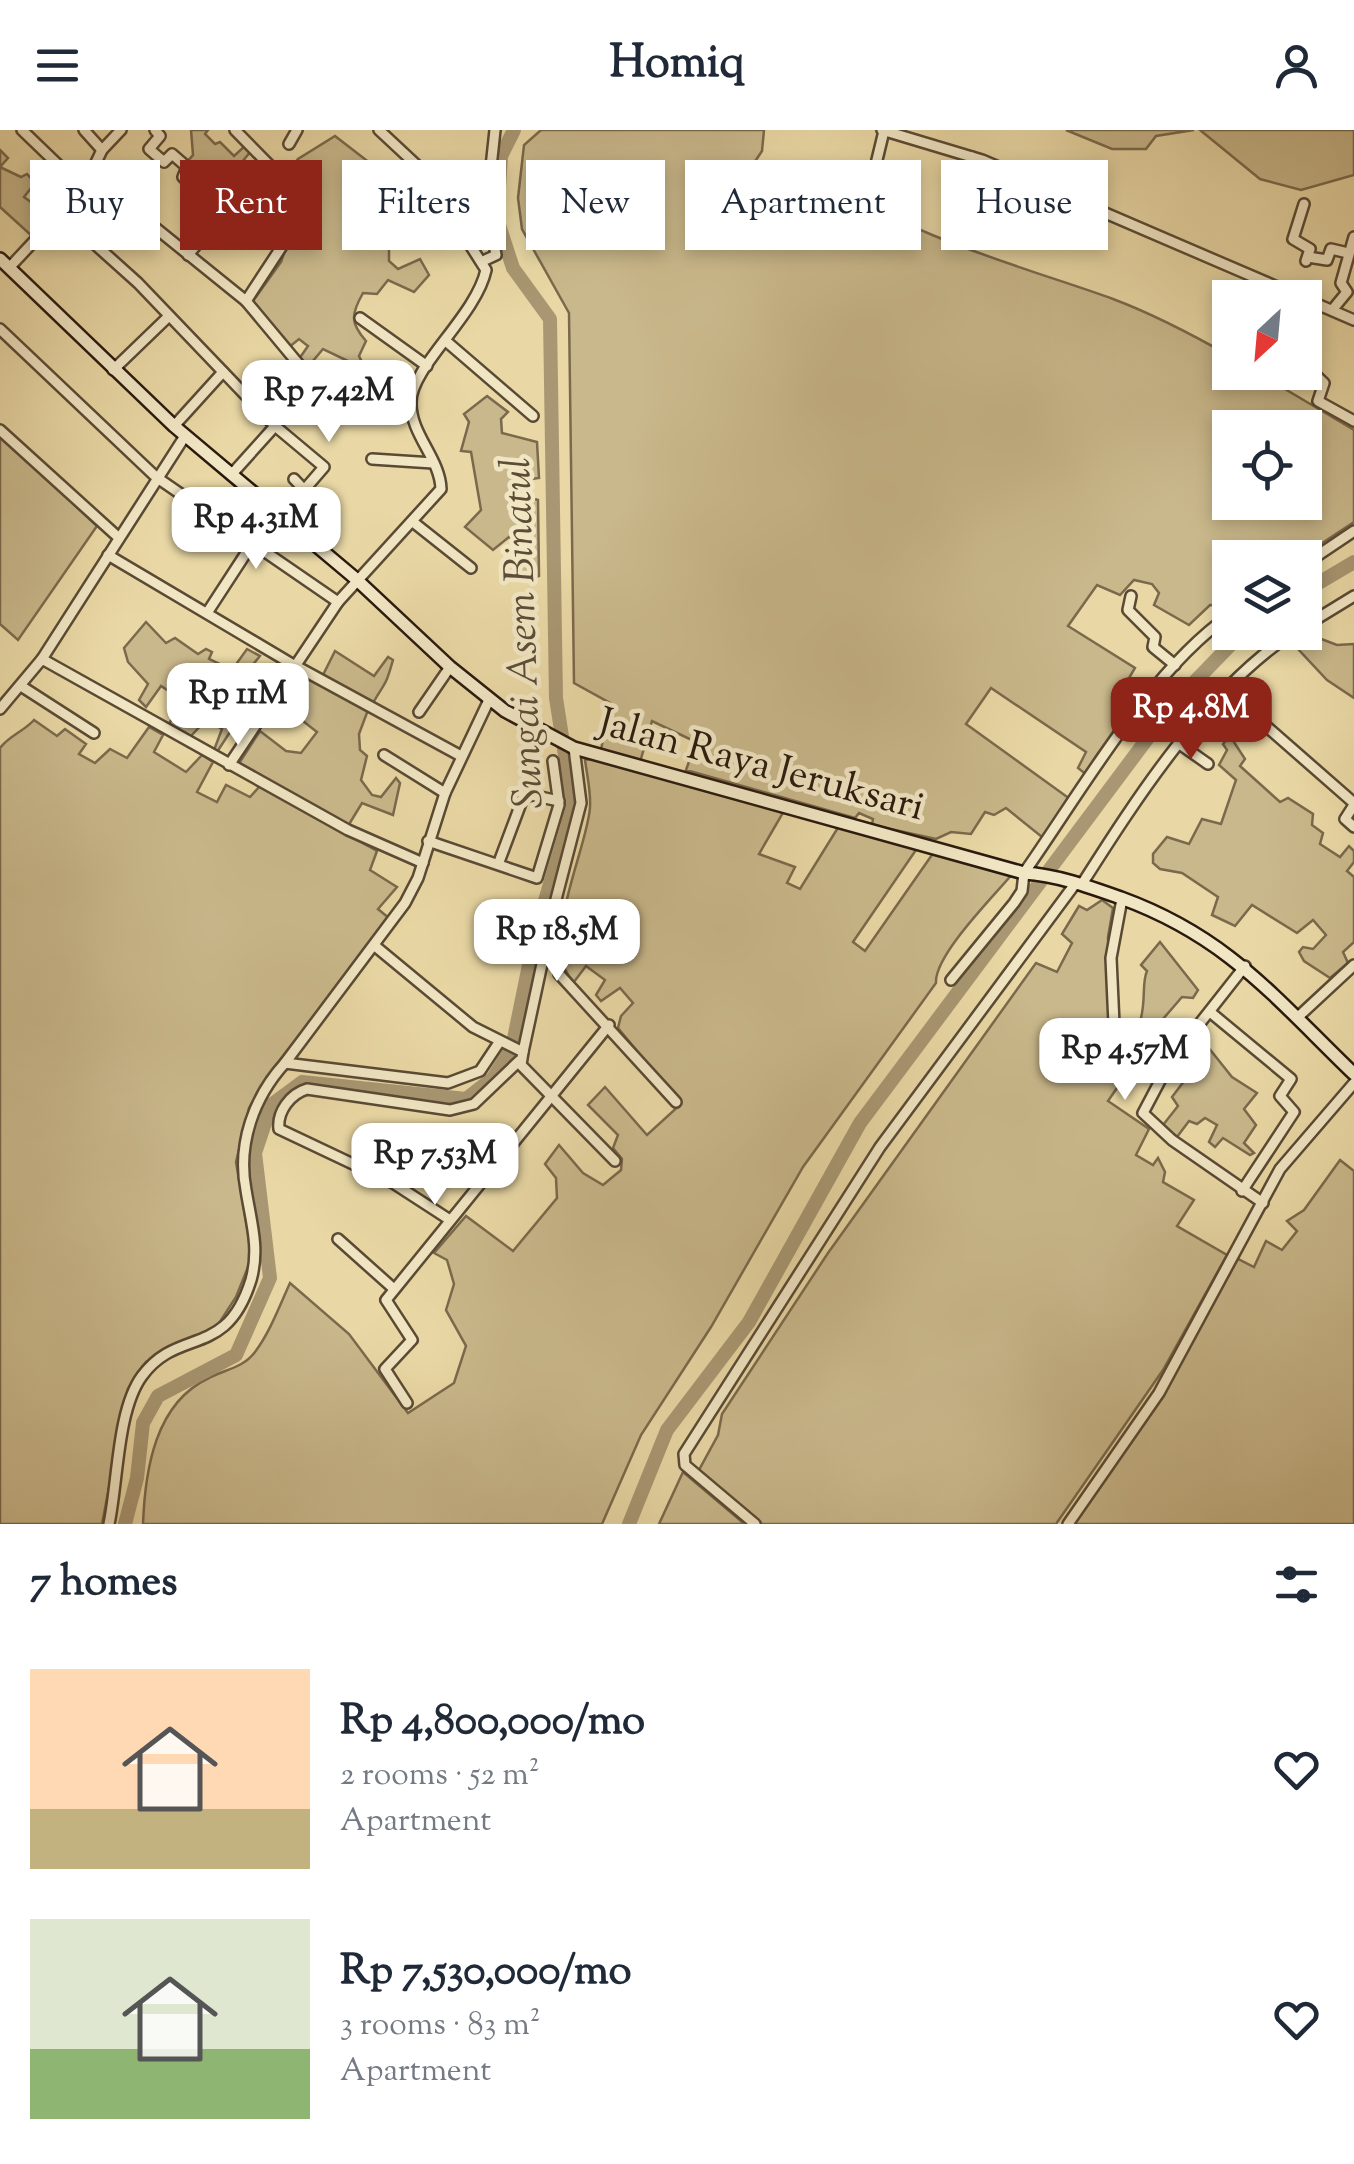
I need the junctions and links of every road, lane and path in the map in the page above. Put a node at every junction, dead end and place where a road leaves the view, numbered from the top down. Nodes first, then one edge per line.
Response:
1 (22, 130) edge
2 (84, 130) edge
3 (121, 130) edge
4 (155, 130) edge
5 (235, 130) edge
6 (298, 130) edge
7 (379, 130) edge
8 (495, 130) edge
9 (883, 130) edge
10 (289, 144) dead end
11 (102, 150) junction
12 (977, 158) joint
13 (53, 160) edge
14 (97, 160) edge
15 (877, 160) edge
16 (1304, 204) dead end
17 (160, 232) edge
18 (1354, 236) edge
19 (30, 240) edge
20 (99, 250) edge
21 (1348, 253) junction
22 (188, 254) junction
23 (483, 261) junction
24 (4, 266) edge
25 (246, 301) junction
26 (1333, 310) junction
27 (169, 316) junction
28 (360, 318) dead end
29 (1354, 320) edge
30 (0, 329) edge
31 (447, 342) junction
32 (428, 366) junction
33 (114, 370) junction
34 (223, 372) junction
35 (314, 373) junction
36 (1322, 390) edge
37 (410, 403) junction
38 (533, 416) dead end
39 (1354, 421) edge
40 (272, 423) junction
41 (174, 426) junction
42 (0, 430) edge
43 (185, 436) junction
44 (372, 459) dead end
45 (433, 463) junction
46 (231, 475) junction
47 (156, 477) junction
48 (294, 479) dead end
49 (305, 489) junction
50 (274, 510) junction
51 (289, 522) junction
52 (412, 522) junction
53 (1354, 531) edge
54 (118, 538) junction
55 (252, 542) junction
56 (1322, 553) edge
57 (108, 555) junction
58 (472, 568) dead end
59 (356, 580) junction
60 (1131, 596) dead end
61 (1354, 596) edge
62 (338, 602) junction
63 (207, 613) junction
64 (1322, 616) edge
65 (1212, 629) edge
66 (1270, 650) edge
67 (42, 659) junction
68 (1171, 662) junction
69 (292, 664) junction
70 (450, 667) junction
71 (22, 686) junction
72 (1221, 698) junction
73 (489, 700) junction
74 (0, 708) edge
75 (419, 712) dead end
76 (94, 733) dead end
77 (1180, 745) junction
78 (572, 748) junction
79 (384, 755) dead end
80 (461, 756) junction
81 (552, 760) dead end
82 (1208, 764) dead end
83 (229, 766) junction
84 (445, 793) junction
85 (559, 801) junction
86 (1354, 804) edge
87 (1354, 827) edge
88 (428, 841) junction
89 (498, 862) junction
90 (423, 863) junction
91 (1027, 873) junction
92 (1076, 884) junction
93 (1122, 899) junction
94 (554, 907) junction
95 (375, 946) junction
96 (1354, 965) edge
97 (1245, 966) junction
98 (951, 980) dead end
99 (1210, 1012) junction
100 (1298, 1017) junction
101 (609, 1025) junction
102 (500, 1042) junction
103 (521, 1055) junction
104 (285, 1064) junction
105 (1163, 1074) junction
106 (1354, 1074) edge
107 (1354, 1084) edge
108 (551, 1093) junction
109 (676, 1102) dead end
110 (615, 1160) dead end
111 (1242, 1191) junction
112 (1263, 1204) junction
113 (450, 1220) junction
114 (338, 1239) dead end
115 (394, 1289) junction
116 (407, 1403) dead end
117 (109, 1524) edge
118 (755, 1524) edge
119 (1068, 1524) edge

1 - 13 street
2 - 11 street
3 - 11 street
4 - 22 street
5 - 25 street
6 - 10 street
7 - 23 street
8 - 23 street
9 - 12 street
9 - 15 street
11 - 14 street
12 - 26 street
16 - 21 street
17 - 22 street
18 - 21 street
19 - 24 street
20 - 27 street
21 - 26 street
22 - 25 street
23 - 31 street
24 - 33 street, Jalan Raya Jeruksari
25 - 35 street
26 - 29 street
27 - 33 street
27 - 34 street
28 - 32 street
30 - 47 street
31 - 32 street
31 - 38 street
32 - 37 street
33 - 41 street, Jalan Raya Jeruksari
34 - 40 street
34 - 41 street
35 - 37 street
35 - 40 street
36 - 39 street
37 - 45 street
40 - 46 street
40 - 49 street
41 - 43 street, Jalan Raya Jeruksari
42 - 54 street
43 - 46 street, Jalan Raya Jeruksari
43 - 47 street
44 - 45 street
45 - 52 street
46 - 50 street, Jalan Raya Jeruksari
47 - 54 street
47 - 55 street
48 - 49 street
49 - 51 street
50 - 51 street, Jalan Raya Jeruksari
50 - 55 street
51 - 59 street, Jalan Raya Jeruksari
52 - 58 street
52 - 59 street
53 - 56 street
54 - 57 street
55 - 62 street
55 - 63 street
57 - 63 street
57 - 67 street
59 - 62 street
59 - 70 street, Jalan Raya Jeruksari
60 - 68 street
61 - 64 street
62 - 69 street
63 - 69 street
65 - 68 street
66 - 72 street
67 - 71 street
67 - 83 street
68 - 91 street
69 - 80 street
69 - 83 street
70 - 73 street, Jalan Raya Jeruksari
70 - 75 street
71 - 74 street
71 - 76 street
72 - 77 street
72 - 86 street
73 - 78 street, Jalan Raya Jeruksari
73 - 80 street
77 - 82 street
77 - 92 street
78 - 91 street, Jalan Raya Jeruksari
78 - 94 street
79 - 84 street
80 - 84 street
81 - 85 street
83 - 90 street
84 - 88 street
85 - 89 street
85 - 89 street
86 - 87 street
88 - 89 street
88 - 90 street
90 - 95 street
91 - 92 street, Jalan Raya Jeruksari
91 - 98 street
92 - 93 street, Jalan Raya Jeruksari
92 - 118 street
93 - 97 street, Jalan Raya Jeruksari
93 - 105 street
94 - 101 street
94 - 103 street
95 - 102 street
95 - 104 street
96 - 100 street
97 - 99 street
97 - 100 street, Jalan Raya Jeruksari
99 - 105 street
99 - 111 street
100 - 106 street, Jalan Raya Jeruksari
101 - 108 street
101 - 109 street
102 - 103 street
102 - 104 street
103 - 108 street
103 - 113 street
104 - 117 street
105 - 111 street
107 - 112 street
108 - 110 street
108 - 113 street
111 - 112 street
112 - 119 street
113 - 115 street
114 - 115 street
115 - 116 street

